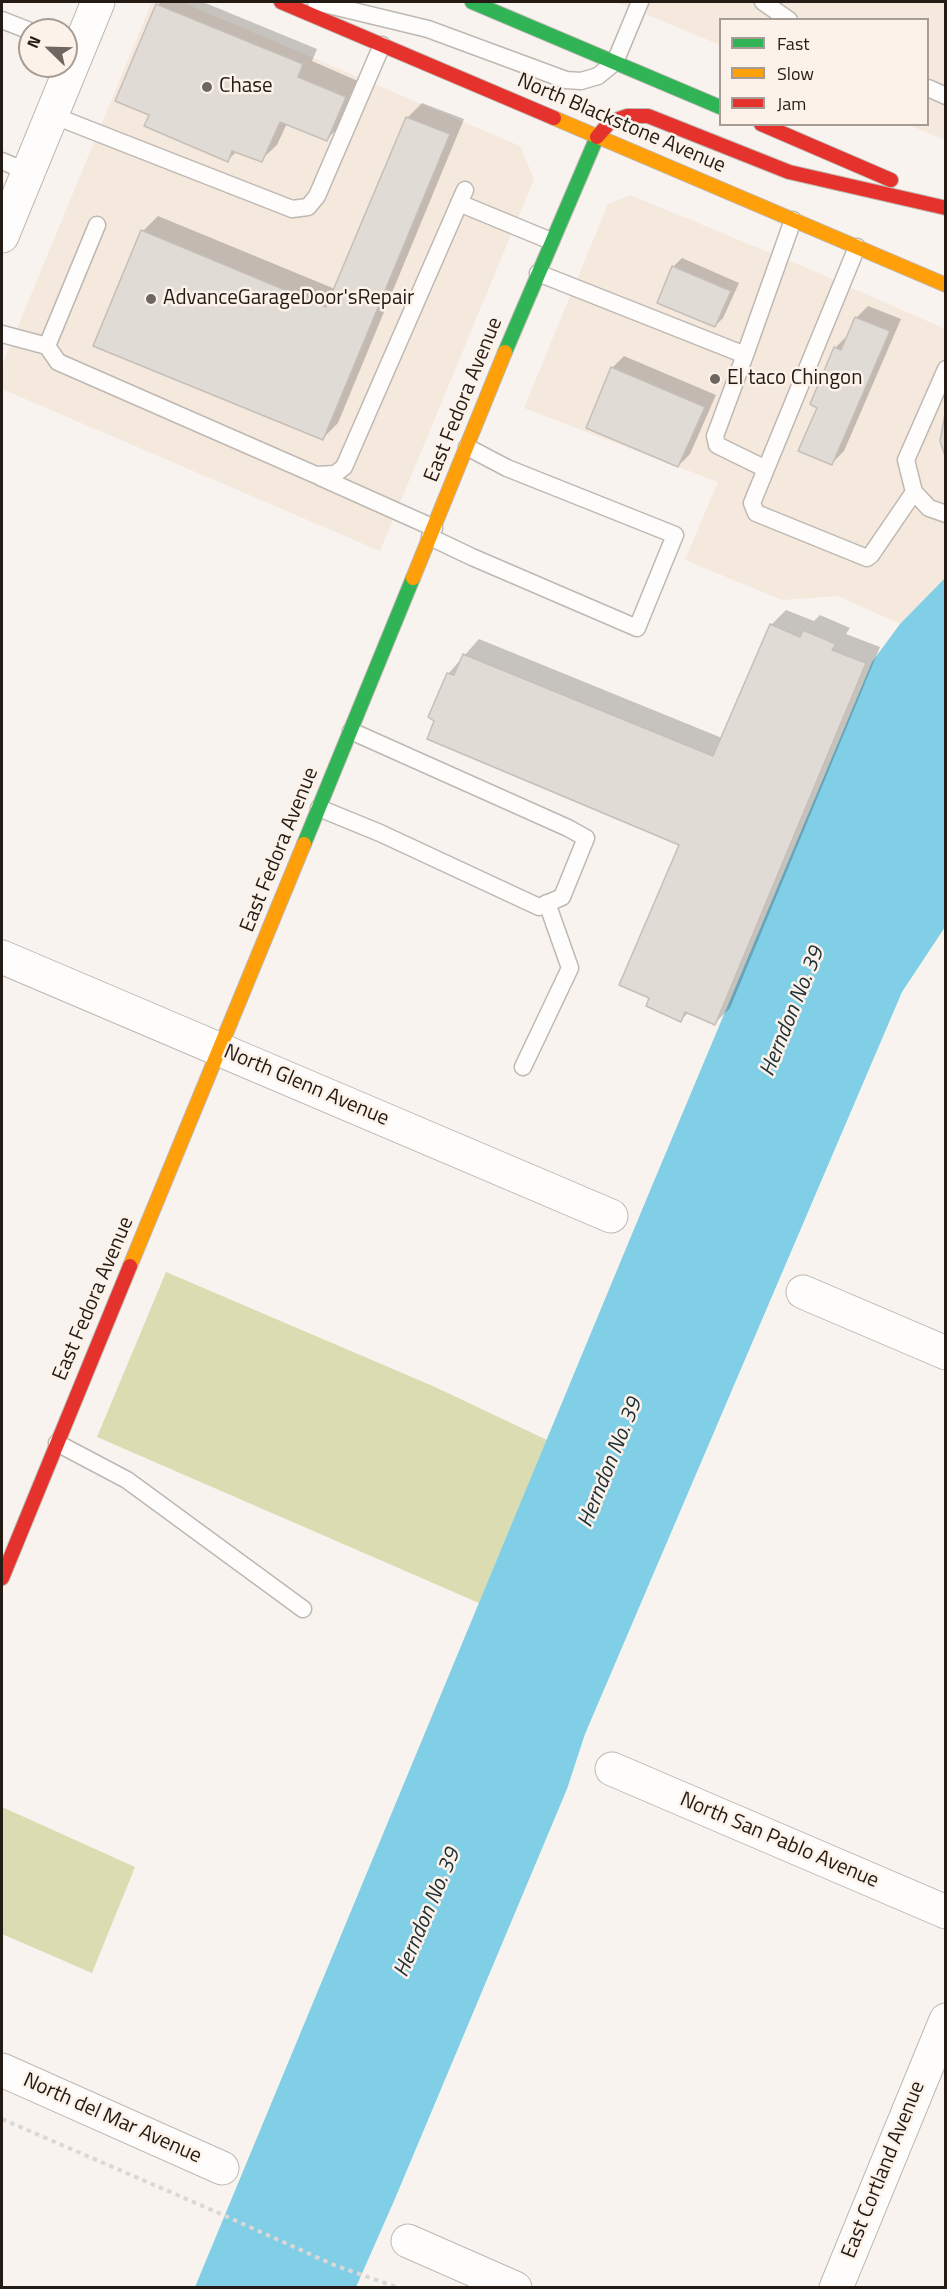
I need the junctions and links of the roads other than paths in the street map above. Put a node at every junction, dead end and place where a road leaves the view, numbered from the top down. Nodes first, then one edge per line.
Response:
1 (98, 2) edge
2 (281, 2) edge
3 (316, 2) edge
4 (640, 2) edge
5 (763, 2) edge
6 (465, 3) edge
7 (786, 18) edge
8 (2, 20) edge
9 (18, 26) edge
10 (78, 37) edge
11 (382, 45) junction
12 (615, 62) junction
13 (63, 78) edge
14 (929, 89) edge
15 (945, 96) edge
16 (719, 107) edge
17 (52, 114) junction
18 (766, 126) edge
19 (597, 137) junction
20 (15, 167) edge
21 (945, 204) edge
22 (945, 208) edge
23 (793, 220) junction
24 (97, 225) dead end
25 (2, 236) edge
26 (551, 241) junction
27 (857, 248) junction
28 (538, 273) junction
29 (945, 285) edge
30 (2, 334) edge
31 (47, 346) junction
32 (745, 355) junction
33 (945, 369) edge
34 (467, 447) junction
35 (766, 469) junction
36 (316, 475) junction
37 (914, 492) junction
38 (945, 514) edge
39 (432, 532) junction
40 (351, 731) junction
41 (320, 808) junction
42 (548, 903) junction
43 (2, 957) edge
44 (220, 1049) junction
45 (523, 1067) dead end
46 (611, 1216) dead end
47 (803, 1292) dead end
48 (945, 1353) edge
49 (57, 1443) junction
50 (2, 1578) edge
51 (303, 1609) dead end
52 (612, 1769) dead end
53 (945, 1912) edge
54 (945, 2020) edge
55 (2, 2070) edge
56 (222, 2168) dead end
57 (408, 2241) dead end
58 (515, 2288) edge
59 (836, 2288) edge

1 - 10 street
2 - 11 main road, North Blackstone Avenue
3 - 12 lane
4 - 12 lane
5 - 7 lane
6 - 12 main road
8 - 9 lane
11 - 17 lane
11 - 19 main road, North Blackstone Avenue
12 - 16 main road
13 - 17 street
14 - 15 lane
17 - 20 street
18 - 21 main road
19 - 22 main road
19 - 23 main road, North Blackstone Avenue
19 - 26 main road, East Fedora Avenue
20 - 25 street
23 - 27 main road, North Blackstone Avenue
23 - 32 lane
24 - 31 lane
26 - 28 main road, East Fedora Avenue
26 - 36 lane
27 - 29 main road, North Blackstone Avenue
27 - 35 lane
28 - 32 lane
28 - 34 main road, East Fedora Avenue
30 - 31 lane
31 - 36 lane
32 - 35 lane
33 - 37 lane
34 - 39 main road, East Fedora Avenue
34 - 39 lane
35 - 37 lane
36 - 39 lane
37 - 38 lane
39 - 40 main road, East Fedora Avenue
40 - 41 main road, East Fedora Avenue
40 - 42 lane
41 - 42 lane
41 - 44 main road, East Fedora Avenue
42 - 45 lane
43 - 44 street, North Glenn Avenue
44 - 46 street, North Glenn Avenue
44 - 49 main road, East Fedora Avenue
47 - 48 street
49 - 50 main road, East Fedora Avenue
49 - 51 lane
52 - 53 street, North San Pablo Avenue
54 - 59 street, East Cortland Avenue
55 - 56 street, North del Mar Avenue
57 - 58 street

